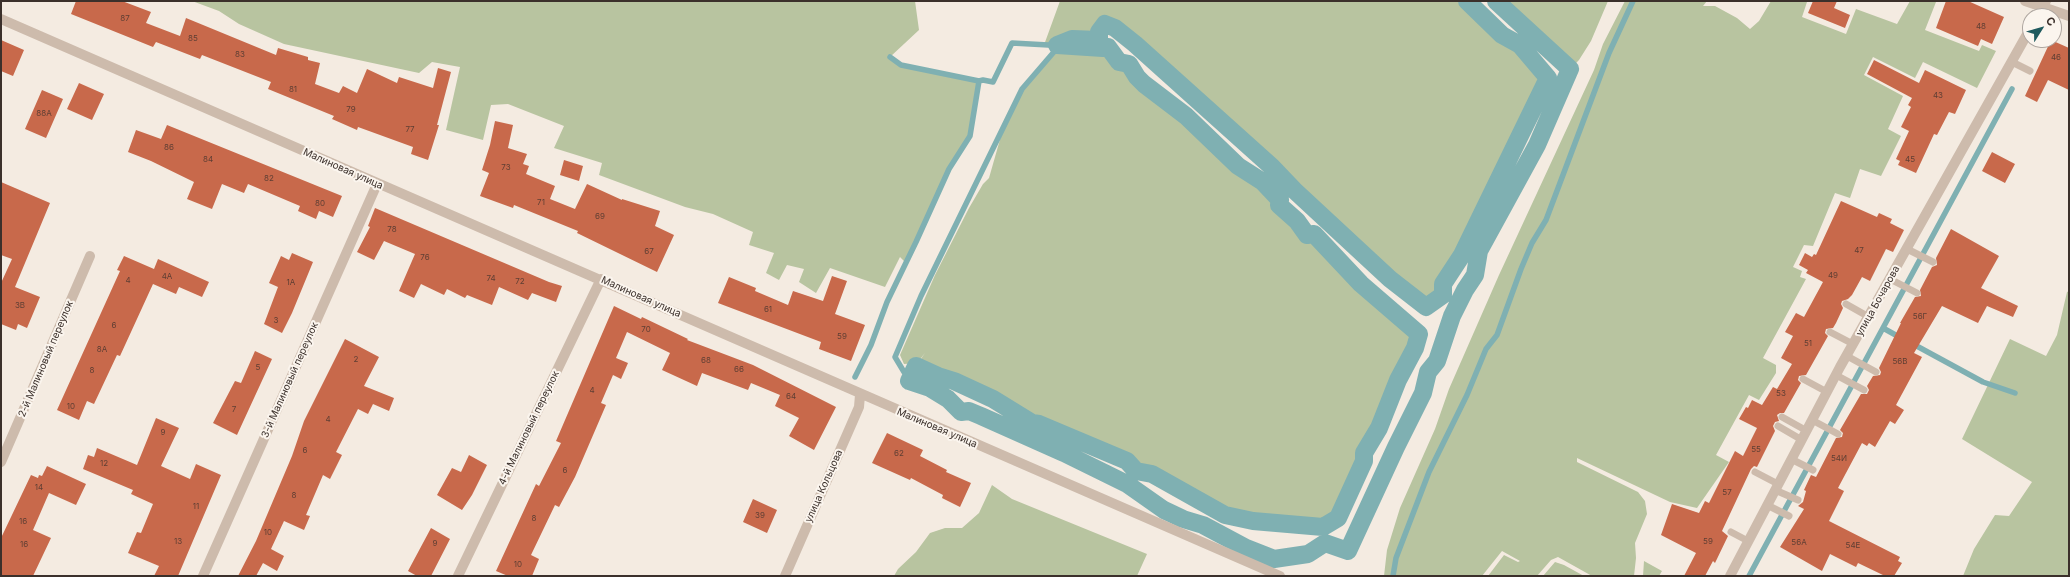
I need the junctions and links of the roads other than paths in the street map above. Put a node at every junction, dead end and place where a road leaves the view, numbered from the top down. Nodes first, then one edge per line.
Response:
1 (2025, 1) edge
2 (2042, 8) edge
3 (1, 19) edge
4 (2022, 44) edge
5 (2012, 62) junction
6 (2030, 71) dead end
7 (377, 184) junction
8 (1907, 249) junction
9 (90, 256) dead end
10 (1933, 262) dead end
11 (601, 279) junction
12 (1890, 279) junction
13 (1917, 293) dead end
14 (1846, 304) dead end
15 (1869, 317) junction
16 (1830, 332) dead end
17 (1853, 344) junction
18 (1847, 356) junction
19 (1876, 372) dead end
20 (1836, 375) junction
21 (1803, 379) dead end
22 (1864, 390) dead end
23 (1827, 392) junction
24 (860, 395) junction
25 (1782, 417) dead end
26 (1812, 420) junction
27 (1778, 426) dead end
28 (1807, 431) junction
29 (1838, 434) dead end
30 (1802, 440) junction
31 (1791, 459) junction
32 (1, 462) edge
33 (1813, 470) dead end
34 (1755, 472) dead end
35 (1777, 487) junction
36 (1798, 500) dead end
37 (1767, 505) junction
38 (1789, 516) dead end
39 (1731, 532) dead end
40 (1748, 541) junction
41 (203, 576) edge
42 (458, 576) edge
43 (785, 576) edge
44 (1280, 576) edge
45 (1730, 576) edge

1 - 2 street
3 - 7 street, Малиновая улица
4 - 5 street, улица Бочарова
5 - 6 lane
5 - 8 street, улица Бочарова
7 - 11 street, Малиновая улица
7 - 41 street, 3-й Малиновый переулок
8 - 10 lane
8 - 12 street, улица Бочарова
9 - 32 street, 2-й Малиновый переулок
11 - 24 street, Малиновая улица
11 - 42 street, 4-й Малиновый переулок
12 - 13 lane
12 - 15 street, улица Бочарова
14 - 15 lane
15 - 17 street, улица Бочарова
16 - 17 lane
17 - 18 street, улица Бочарова
18 - 19 lane
18 - 20 street, улица Бочарова
20 - 22 lane
20 - 23 street, улица Бочарова
21 - 23 lane
23 - 26 street, улица Бочарова
24 - 43 street, улица Кольцова
24 - 44 street, Малиновая улица
25 - 28 lane
26 - 28 street, улица Бочарова
26 - 29 lane
27 - 30 lane
28 - 30 street, улица Бочарова
30 - 31 street, улица Бочарова
31 - 33 lane
31 - 35 street, улица Бочарова
34 - 35 lane
35 - 36 lane
35 - 37 street, улица Бочарова
37 - 38 lane
37 - 40 street, улица Бочарова
39 - 40 lane
40 - 45 street, улица Бочарова

